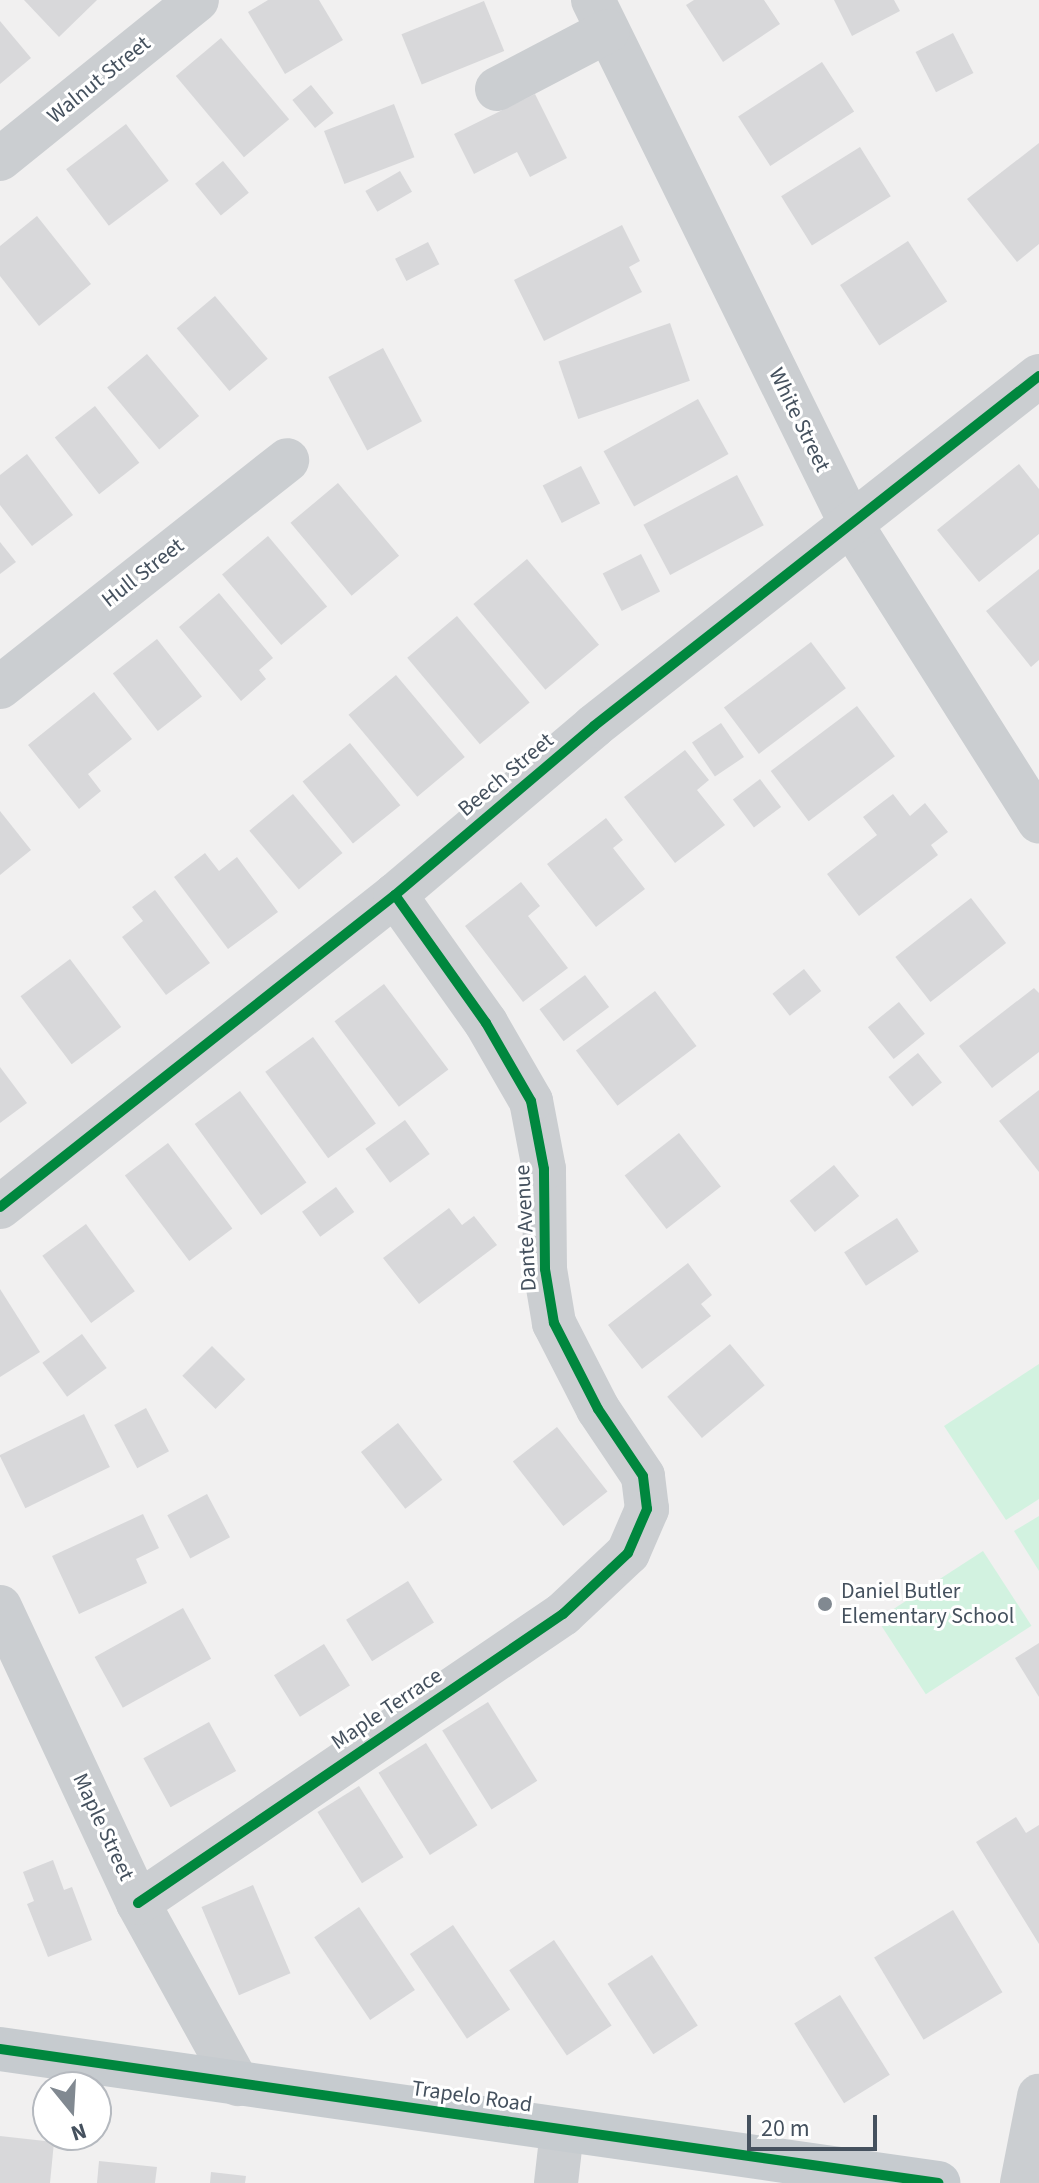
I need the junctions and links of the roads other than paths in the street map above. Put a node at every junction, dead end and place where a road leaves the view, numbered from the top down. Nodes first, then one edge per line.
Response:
1 (197, 0) edge
2 (601, 16) edge
3 (497, 89) dead end
4 (0, 159) edge
5 (1039, 376) edge
6 (287, 460) dead end
7 (851, 524) junction
8 (0, 687) edge
9 (1039, 821) edge
10 (395, 895) junction
11 (0, 1207) edge
12 (640, 1528) joint
13 (0, 1607) edge
14 (138, 1903) junction
15 (0, 2049) edge
16 (238, 2084) junction
17 (1039, 2096) edge
18 (562, 2131) junction
19 (556, 2183) edge
20 (938, 2183) edge
21 (1022, 2183) edge

1 - 4 street, Walnut Street
2 - 3 street
2 - 7 street, White Street
5 - 7 street, Beech Street
6 - 8 street, Hull Street
7 - 9 street, White Street
7 - 10 street, Beech Street
10 - 11 street, Beech Street
10 - 12 street, Dante Avenue
12 - 14 street, Maple Terrace
13 - 14 street, Maple Street
14 - 16 street, Maple Street
15 - 16 main road, Trapelo Road
16 - 18 main road, Trapelo Road
17 - 21 street
18 - 19 street
18 - 20 main road, Trapelo Road

